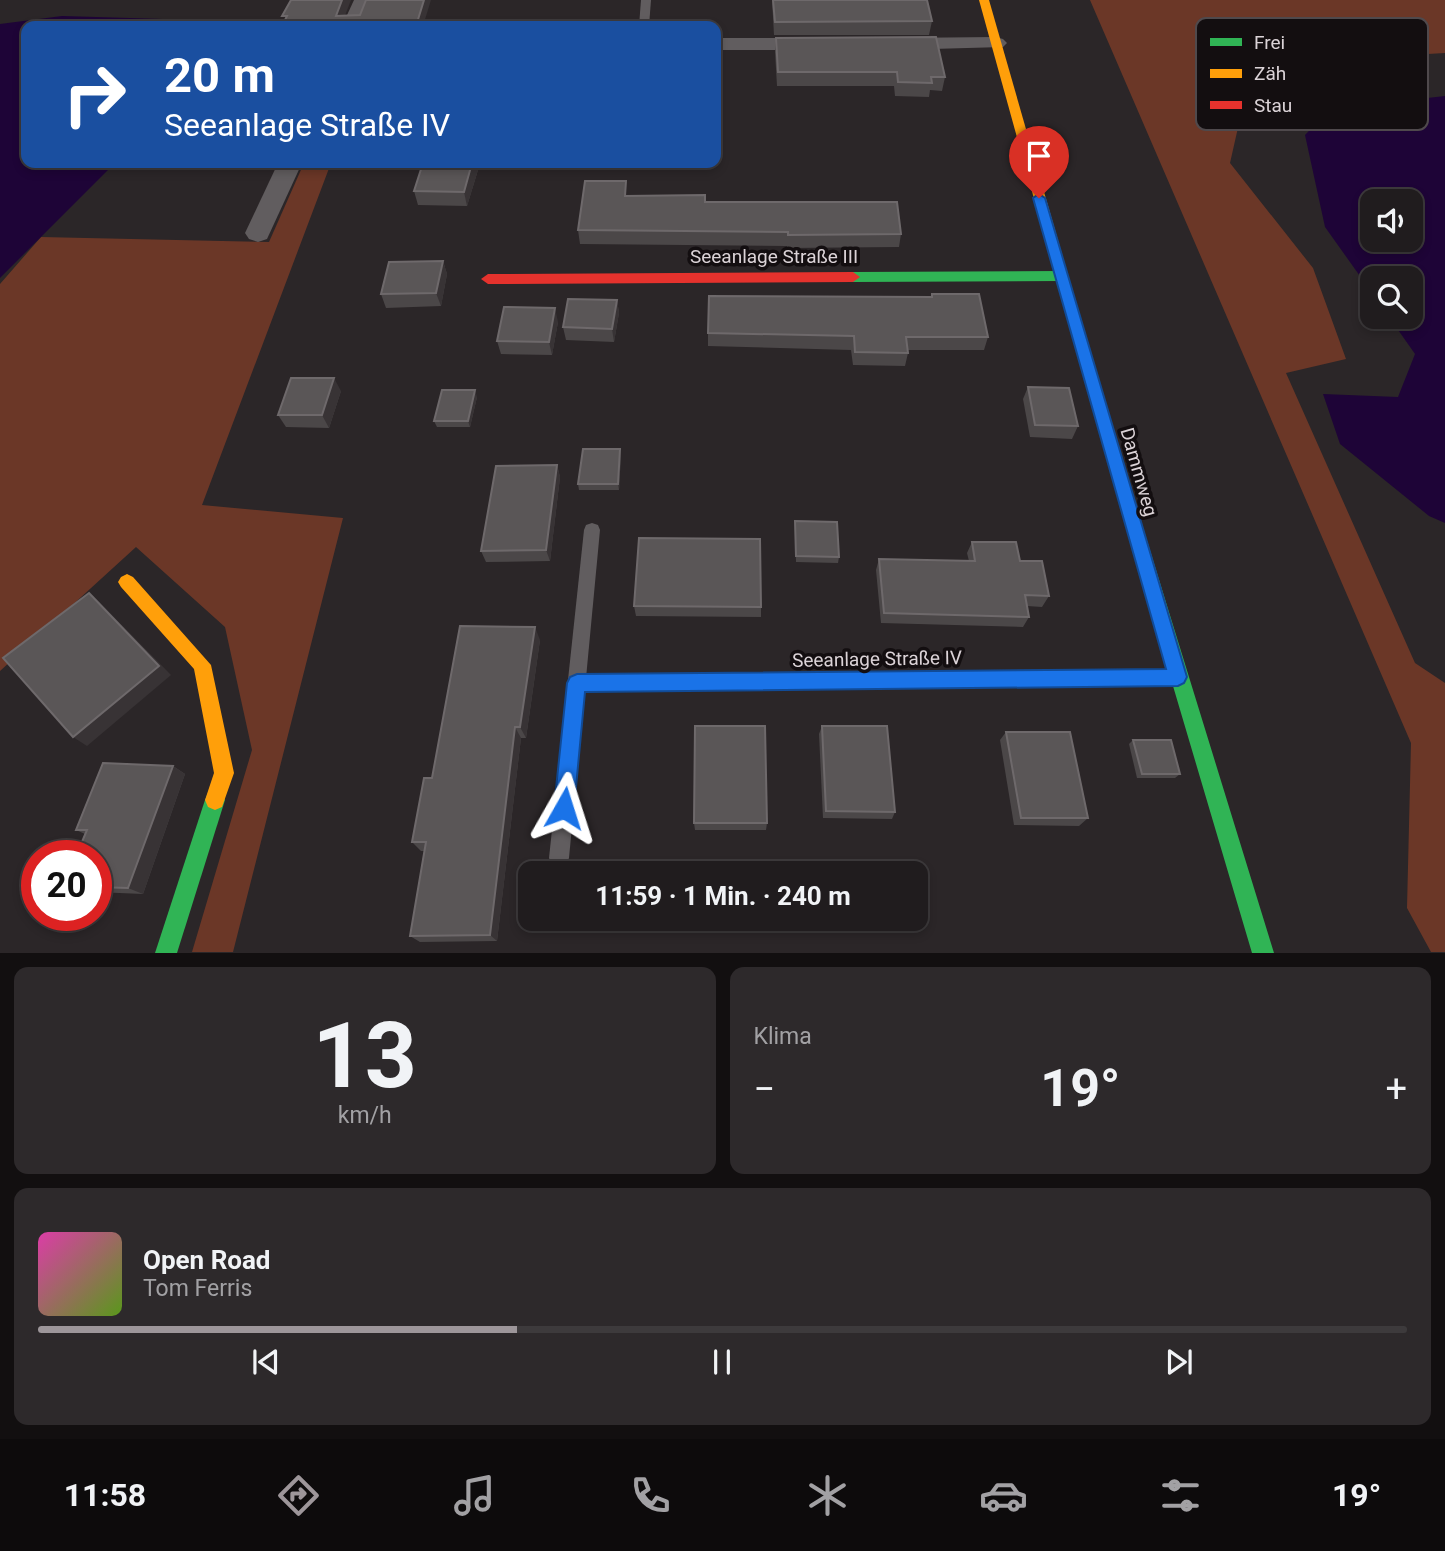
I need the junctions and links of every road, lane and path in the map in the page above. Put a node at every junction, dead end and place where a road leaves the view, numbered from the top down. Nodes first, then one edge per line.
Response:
1 (364, 0) edge
2 (646, 0) edge
3 (984, 0) edge
4 (354, 21) edge
5 (644, 21) edge
6 (996, 43) junction
7 (721, 44) edge
8 (836, 44) edge
9 (876, 44) edge
10 (288, 168) edge
11 (258, 233) dead end
12 (1060, 276) junction
13 (488, 279) dead end
14 (593, 530) dead end
15 (127, 582) dead end
16 (1178, 677) junction
17 (577, 683) junction
18 (559, 858) dead end
19 (166, 953) edge
20 (1263, 953) edge

1 - 4 street
2 - 5 lane
3 - 6 street, Dammweg
6 - 9 street
6 - 12 street, Dammweg
7 - 8 street
10 - 11 street
12 - 13 street, Seeanlage Straße III
12 - 16 street, Dammweg
14 - 17 lane
15 - 19 street
16 - 17 street, Seeanlage Straße IV
16 - 20 street, Dammweg
17 - 18 lane

